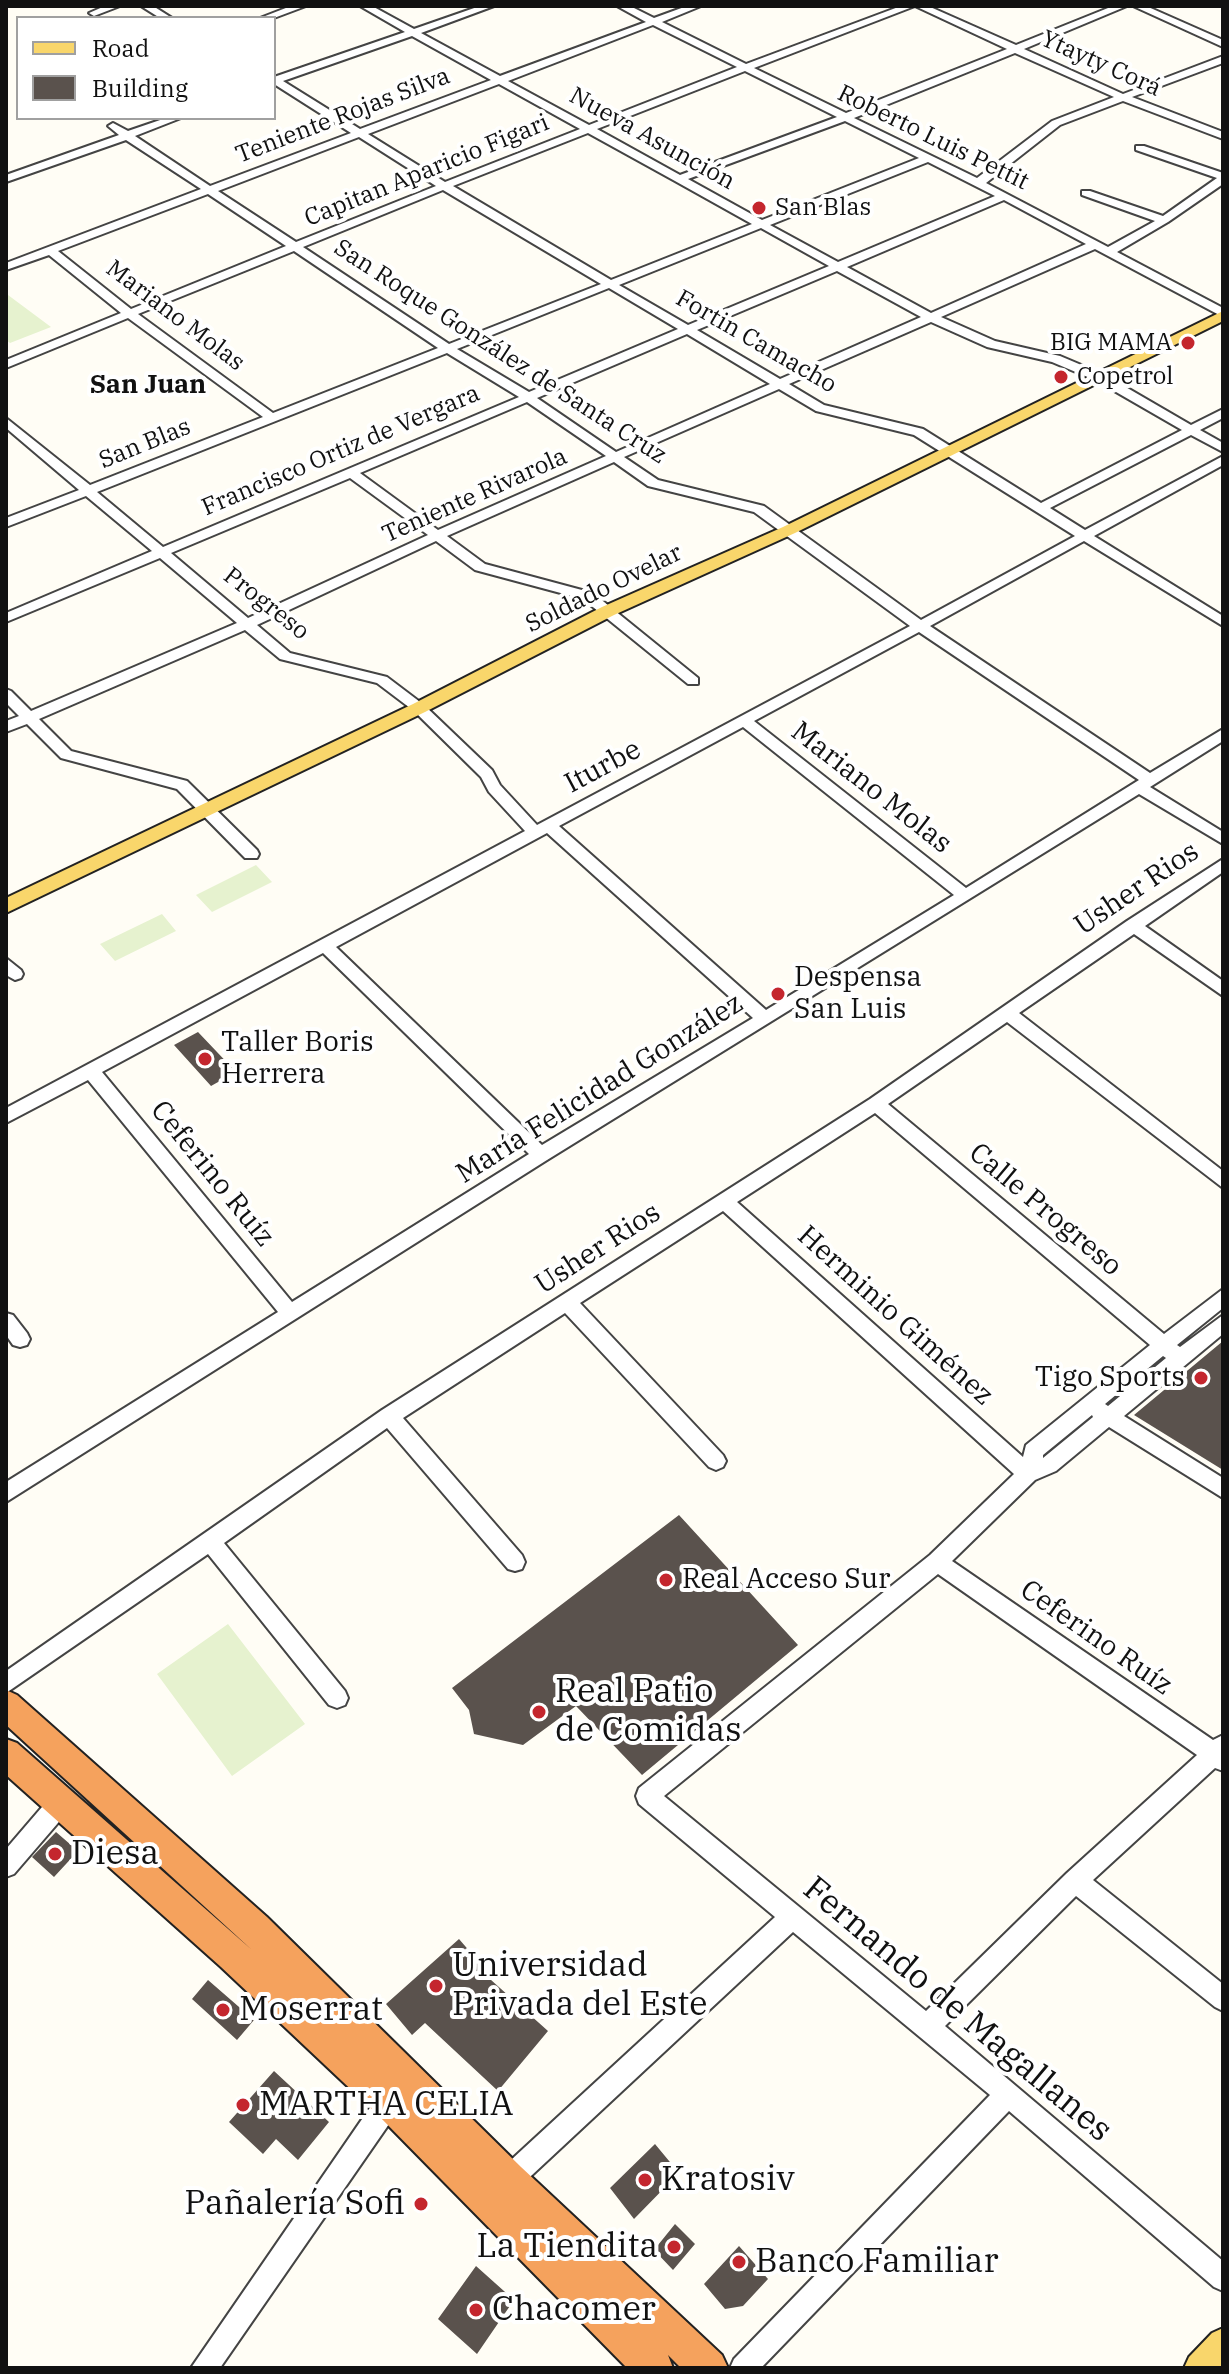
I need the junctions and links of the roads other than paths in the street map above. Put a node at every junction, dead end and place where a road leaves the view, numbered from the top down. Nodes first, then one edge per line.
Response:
1 (115, 6) edge
2 (146, 6) edge
3 (301, 6) edge
4 (365, 6) edge
5 (489, 6) edge
6 (622, 6) edge
7 (696, 6) edge
8 (910, 6) edge
9 (920, 6) edge
10 (1122, 6) edge
11 (1138, 6) edge
12 (94, 13) dead end
13 (164, 16) edge
14 (271, 16) edge
15 (653, 22) junction
16 (414, 32) junction
17 (1223, 44) edge
18 (1016, 48) junction
19 (1223, 59) edge
20 (743, 68) junction
21 (497, 79) junction
22 (276, 80) edge
23 (276, 82) edge
24 (1122, 97) junction
25 (844, 118) junction
26 (171, 120) edge
27 (113, 126) dead end
28 (589, 130) junction
29 (361, 132) junction
30 (129, 136) junction
31 (1223, 136) edge
32 (1140, 148) dead end
33 (926, 159) junction
34 (1223, 178) edge
35 (6, 179) edge
36 (679, 179) junction
37 (977, 184) junction
38 (444, 186) junction
39 (209, 188) junction
40 (1086, 193) dead end
41 (1004, 196) junction
42 (1164, 220) junction
43 (762, 225) junction
44 (1094, 245) junction
45 (297, 248) junction
46 (51, 251) junction
47 (1108, 252) junction
48 (838, 266) junction
49 (6, 267) edge
50 (609, 283) junction
51 (130, 314) junction
52 (1223, 314) edge
53 (930, 317) junction
54 (688, 329) junction
55 (447, 348) junction
56 (6, 364) edge
57 (1101, 378) junction
58 (779, 383) junction
59 (528, 397) junction
60 (1223, 413) edge
61 (271, 417) junction
62 (6, 422) edge
63 (1191, 430) junction
64 (1223, 448) edge
65 (949, 451) junction
66 (614, 458) junction
67 (1223, 460) edge
68 (349, 471) junction
69 (87, 491) junction
70 (1039, 509) junction
71 (6, 523) edge
72 (789, 530) junction
73 (436, 536) junction
74 (1083, 537) junction
75 (160, 551) junction
76 (608, 611) junction
77 (6, 618) edge
78 (1223, 622) edge
79 (249, 623) junction
80 (920, 626) junction
81 (693, 681) dead end
82 (6, 694) edge
83 (419, 708) junction
84 (28, 717) junction
85 (744, 721) junction
86 (6, 727) edge
87 (1223, 734) edge
88 (1143, 782) junction
89 (208, 810) junction
90 (543, 829) junction
91 (1223, 839) edge
92 (251, 854) dead end
93 (1223, 864) edge
94 (965, 896) junction
95 (6, 906) edge
96 (1133, 925) junction
97 (325, 946) junction
98 (1223, 990) edge
99 (1007, 1013) junction
100 (764, 1018) junction
101 (91, 1071) junction
102 (876, 1104) junction
103 (6, 1116) edge
104 (541, 1155) junction
105 (1223, 1181) edge
106 (724, 1201) junction
107 (1223, 1297) edge
108 (568, 1303) junction
109 (290, 1313) junction
110 (6, 1321) edge
111 (1223, 1323) edge
112 (20, 1339) dead end
113 (1163, 1346) junction
114 (1180, 1359) junction
115 (1091, 1405) junction
116 (389, 1416) junction
117 (1108, 1417) junction
118 (716, 1461) dead end
119 (1031, 1472) junction
120 (1223, 1489) edge
121 (6, 1493) edge
122 (210, 1541) junction
123 (515, 1562) dead end
124 (937, 1562) junction
125 (6, 1683) edge
126 (337, 1698) dead end
127 (6, 1705) edge
128 (1220, 1753) edge
129 (6, 1754) edge
130 (62, 1801) junction
131 (6, 1866) edge
132 (1075, 1881) junction
133 (791, 1918) junction
134 (1223, 1999) edge
135 (926, 2028) junction
136 (1008, 2094) junction
137 (389, 2102) junction
138 (508, 2180) junction
139 (1223, 2278) edge
140 (1223, 2344) edge
141 (204, 2368) edge
142 (654, 2368) edge
143 (709, 2368) edge
144 (743, 2368) edge
145 (1200, 2368) edge

1 - 12 street
2 - 13 street
3 - 14 street
4 - 16 street, Nueva Asunción
5 - 16 street
6 - 15 street, Roberto Luis Pettit
7 - 15 street, Teniente Rojas Silva
8 - 20 street, Capitan Aparicio Figari
9 - 18 street, Ytayty Corá
10 - 18 street
11 - 17 street
15 - 20 street, Roberto Luis Pettit
15 - 21 street, Teniente Rojas Silva
16 - 21 street, Nueva Asunción
16 - 22 street
18 - 24 street, Ytayty Corá
18 - 25 street
19 - 24 street
20 - 25 street, Roberto Luis Pettit
20 - 28 street, Capitan Aparicio Figari
21 - 28 street, Nueva Asunción
21 - 29 street, Teniente Rojas Silva
23 - 29 street, Fortin Camacho
24 - 31 street, Ytayty Corá
24 - 37 street
25 - 33 street, Roberto Luis Pettit
25 - 36 street
26 - 30 street
27 - 30 street, San Roque González de Santa Cruz
28 - 36 street, Nueva Asunción
28 - 38 street, Capitan Aparicio Figari
29 - 38 street, Fortin Camacho
29 - 39 street, Teniente Rojas Silva
30 - 35 street
30 - 39 street, San Roque González de Santa Cruz
32 - 34 street
33 - 37 street, Roberto Luis Pettit
33 - 43 street, San Blas
34 - 42 street
36 - 43 street, Nueva Asunción
37 - 41 street, Roberto Luis Pettit
38 - 45 street, Capitan Aparicio Figari
38 - 50 street, Fortin Camacho
39 - 45 street, San Roque González de Santa Cruz
39 - 46 street, Teniente Rojas Silva
40 - 42 street
41 - 44 street, Roberto Luis Pettit
41 - 48 street, Francisco Ortiz de Vergara
42 - 47 street
43 - 48 street, Nueva Asunción
43 - 50 street, San Blas
44 - 47 street, Roberto Luis Pettit
44 - 53 street, Teniente Rivarola
45 - 51 street, Capitan Aparicio Figari
45 - 55 street, San Roque González de Santa Cruz
46 - 49 street, Teniente Rojas Silva
46 - 51 street, Mariano Molas
47 - 52 street, Roberto Luis Pettit
48 - 53 street, Nueva Asunción
48 - 54 street, Francisco Ortiz de Vergara
50 - 54 street, Fortin Camacho
50 - 55 street, San Blas
51 - 56 street, Capitan Aparicio Figari
51 - 61 street, Mariano Molas
52 - 57 main road, Soldado Ovelar
53 - 57 street, Nueva Asunción
53 - 58 street, Teniente Rivarola
54 - 58 street, Fortin Camacho
54 - 59 street, Francisco Ortiz de Vergara
55 - 59 street, San Roque González de Santa Cruz
55 - 61 street, San Blas
57 - 63 street, Nueva Asunción
57 - 65 main road, Soldado Ovelar
58 - 65 street, Fortin Camacho
58 - 66 street, Teniente Rivarola
59 - 66 street, San Roque González de Santa Cruz
59 - 68 street, Francisco Ortiz de Vergara
60 - 63 street
61 - 69 street, San Blas
62 - 69 street, Progreso
63 - 64 street, Nueva Asunción
63 - 70 street
65 - 70 street, Fortin Camacho
65 - 72 main road, Soldado Ovelar
66 - 72 street, San Roque González de Santa Cruz
66 - 73 street, Teniente Rivarola
67 - 74 street, Iturbe
68 - 73 street
68 - 75 street, Francisco Ortiz de Vergara
69 - 71 street, San Blas
69 - 75 street, Progreso
70 - 74 street, Fortin Camacho
72 - 76 main road, Soldado Ovelar
72 - 80 street, San Roque González de Santa Cruz
73 - 76 street
73 - 79 street, Teniente Rivarola
74 - 78 street, Fortin Camacho
74 - 80 street, Iturbe
75 - 77 street, Francisco Ortiz de Vergara
75 - 79 street, Progreso
76 - 81 street
76 - 83 main road, Soldado Ovelar
79 - 83 street, Progreso
79 - 84 street, Teniente Rivarola
80 - 85 street, Iturbe
80 - 88 street, San Roque González de Santa Cruz
82 - 84 street
83 - 89 main road, Soldado Ovelar
83 - 90 street, Progreso
84 - 86 street, Teniente Rivarola
84 - 89 street
85 - 90 street, Iturbe
85 - 94 street, Mariano Molas
87 - 88 street, María Felicidad González
88 - 91 street, San Roque González de Santa Cruz
88 - 94 street, María Felicidad González
89 - 92 street
89 - 95 main road, Soldado Ovelar
90 - 97 street, Iturbe
90 - 100 street, Progreso
93 - 96 street, Usher Rios
94 - 100 street, María Felicidad González
96 - 98 street
96 - 99 street, Usher Rios
97 - 101 street, Iturbe
97 - 104 street
99 - 102 street, Usher Rios
99 - 105 street
100 - 104 street, María Felicidad González
101 - 103 street, Iturbe
101 - 109 street, Ceferino Ruíz
102 - 106 street, Usher Rios
102 - 113 street, Calle Progreso
104 - 109 street, María Felicidad González
106 - 108 street, Usher Rios
106 - 119 street, Herminio Giménez
107 - 113 street
108 - 116 street, Usher Rios
108 - 118 street
109 - 121 street, María Felicidad González
110 - 112 street
111 - 114 street
113 - 114 street, Calle Progreso
113 - 115 street
114 - 117 street
115 - 117 street
115 - 119 street
116 - 122 street, Usher Rios
116 - 123 street
117 - 119 street
117 - 120 street
119 - 124 street
122 - 125 street, Usher Rios
122 - 126 street
124 - 128 street, Ceferino Ruíz
124 - 133 street, Fernando de Magallanes
127 - 138 highway
128 - 132 street
129 - 130 highway
130 - 131 street
130 - 137 highway
132 - 134 street
132 - 135 street
133 - 135 street, Fernando de Magallanes
133 - 138 street
135 - 136 street, Fernando de Magallanes
136 - 139 street, Fernando de Magallanes
136 - 144 street
137 - 141 street
137 - 142 highway
138 - 143 highway
140 - 145 main road

